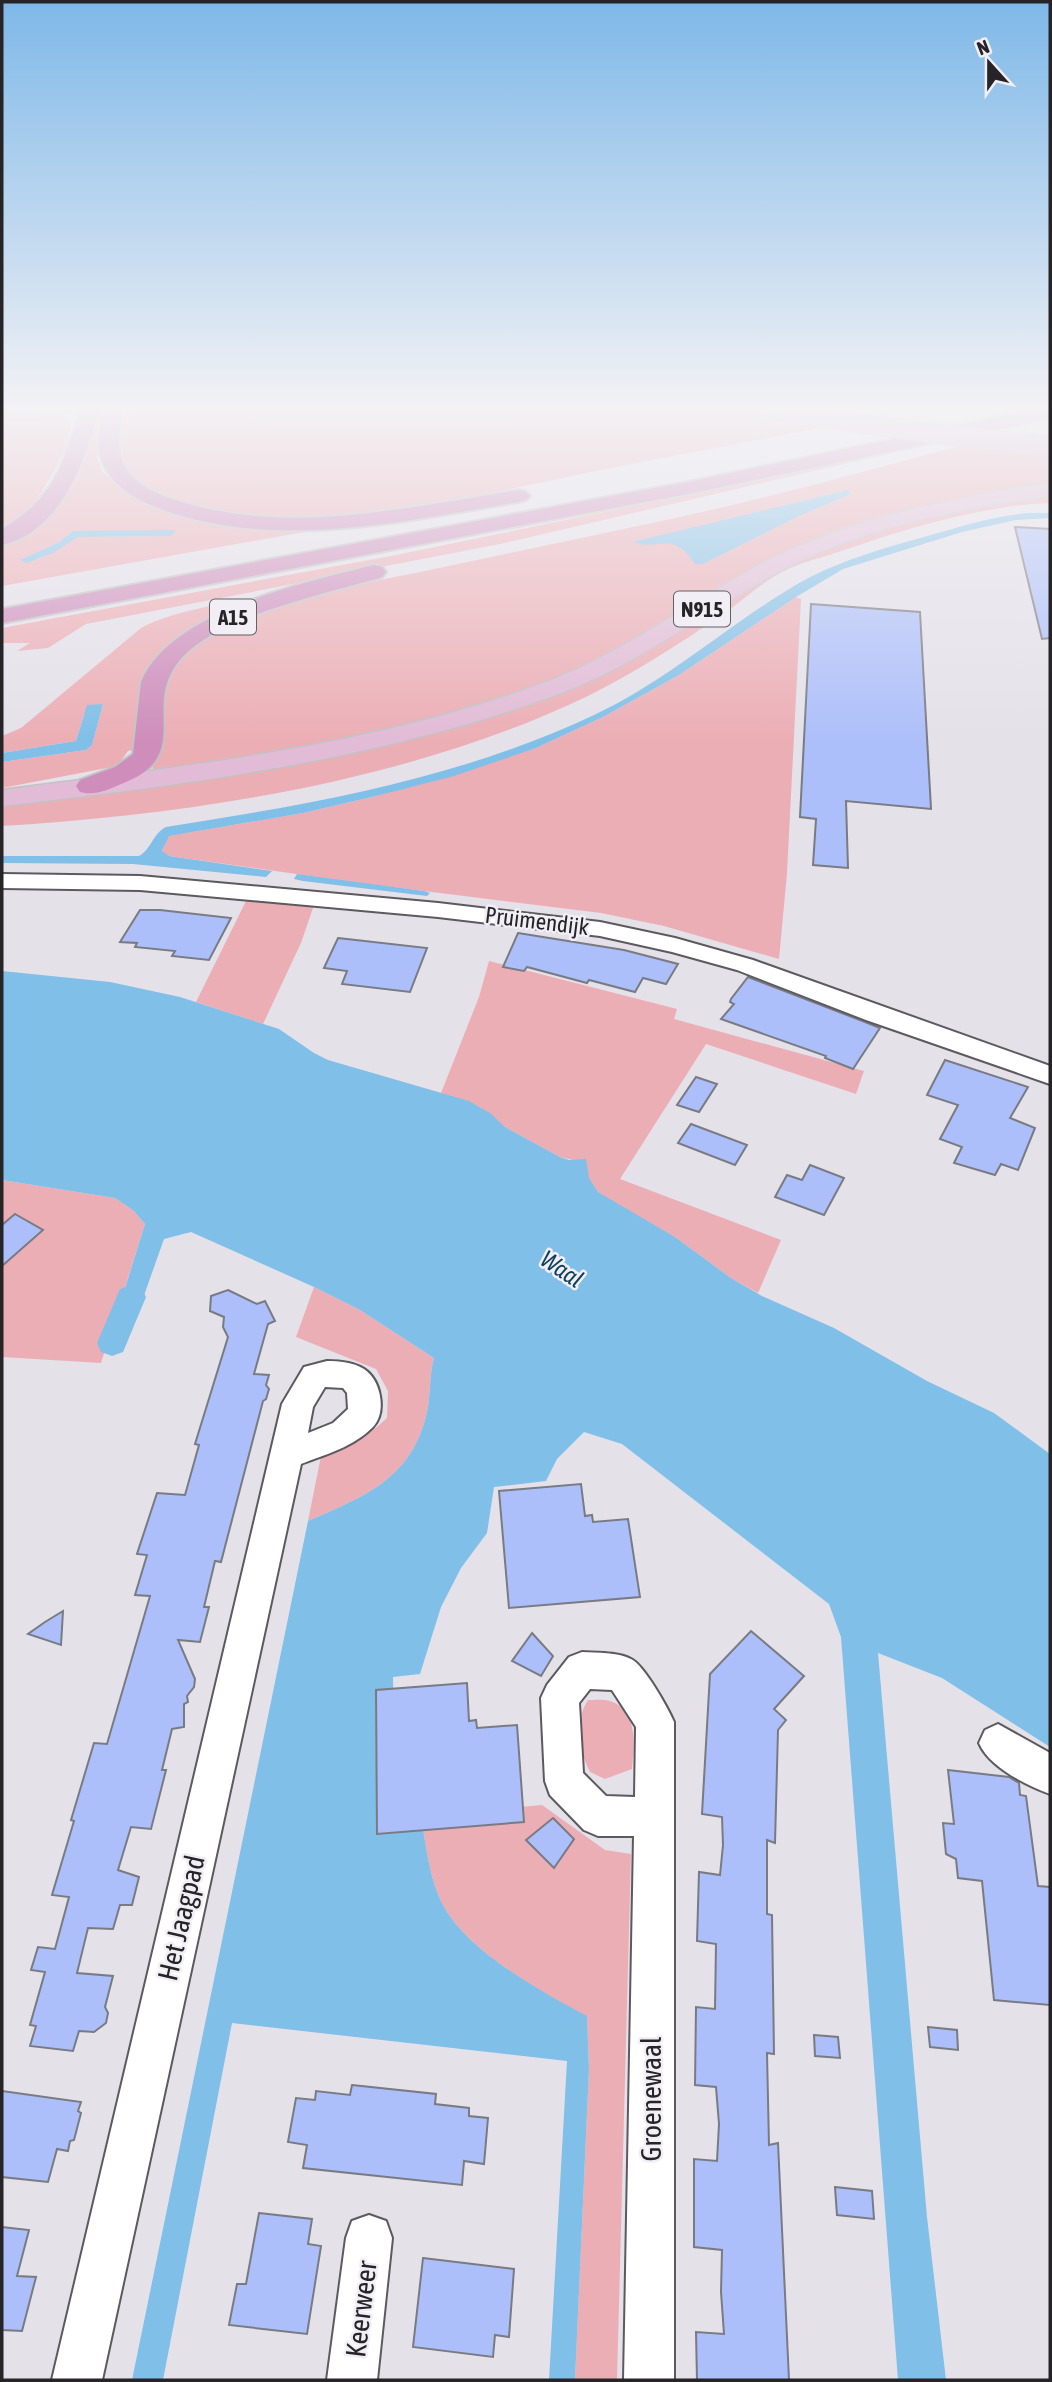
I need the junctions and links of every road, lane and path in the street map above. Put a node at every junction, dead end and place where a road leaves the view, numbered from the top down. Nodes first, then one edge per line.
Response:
1 (31, 518) edge
2 (233, 518) edge
3 (373, 518) edge
4 (428, 518) edge
5 (526, 518) edge
6 (629, 518) edge
7 (902, 518) edge
8 (583, 529) dead end
9 (2, 538) edge
10 (400, 567) dead end
11 (374, 572) junction
12 (2, 596) edge
13 (204, 605) dead end
14 (2, 616) edge
15 (90, 786) junction
16 (2, 798) edge
17 (2, 881) edge
18 (1050, 1075) edge
19 (287, 1455) dead end
20 (998, 1743) dead end
21 (1050, 1775) edge
22 (653, 1817) dead end
23 (369, 2238) dead end
24 (77, 2380) edge
25 (352, 2380) edge
26 (649, 2380) edge

1 - 9 highway
2 - 3 highway
4 - 12 highway
5 - 14 highway, A15
6 - 8 highway, A15
7 - 15 main road, N915
10 - 11 highway, A15
11 - 13 highway, A15
11 - 15 highway, A15
15 - 16 main road, N915
17 - 18 street, Pruimendijk
19 - 24 street, Het Jaagpad
20 - 21 street
22 - 26 street, Groenewaal
23 - 25 street, Keerweer

